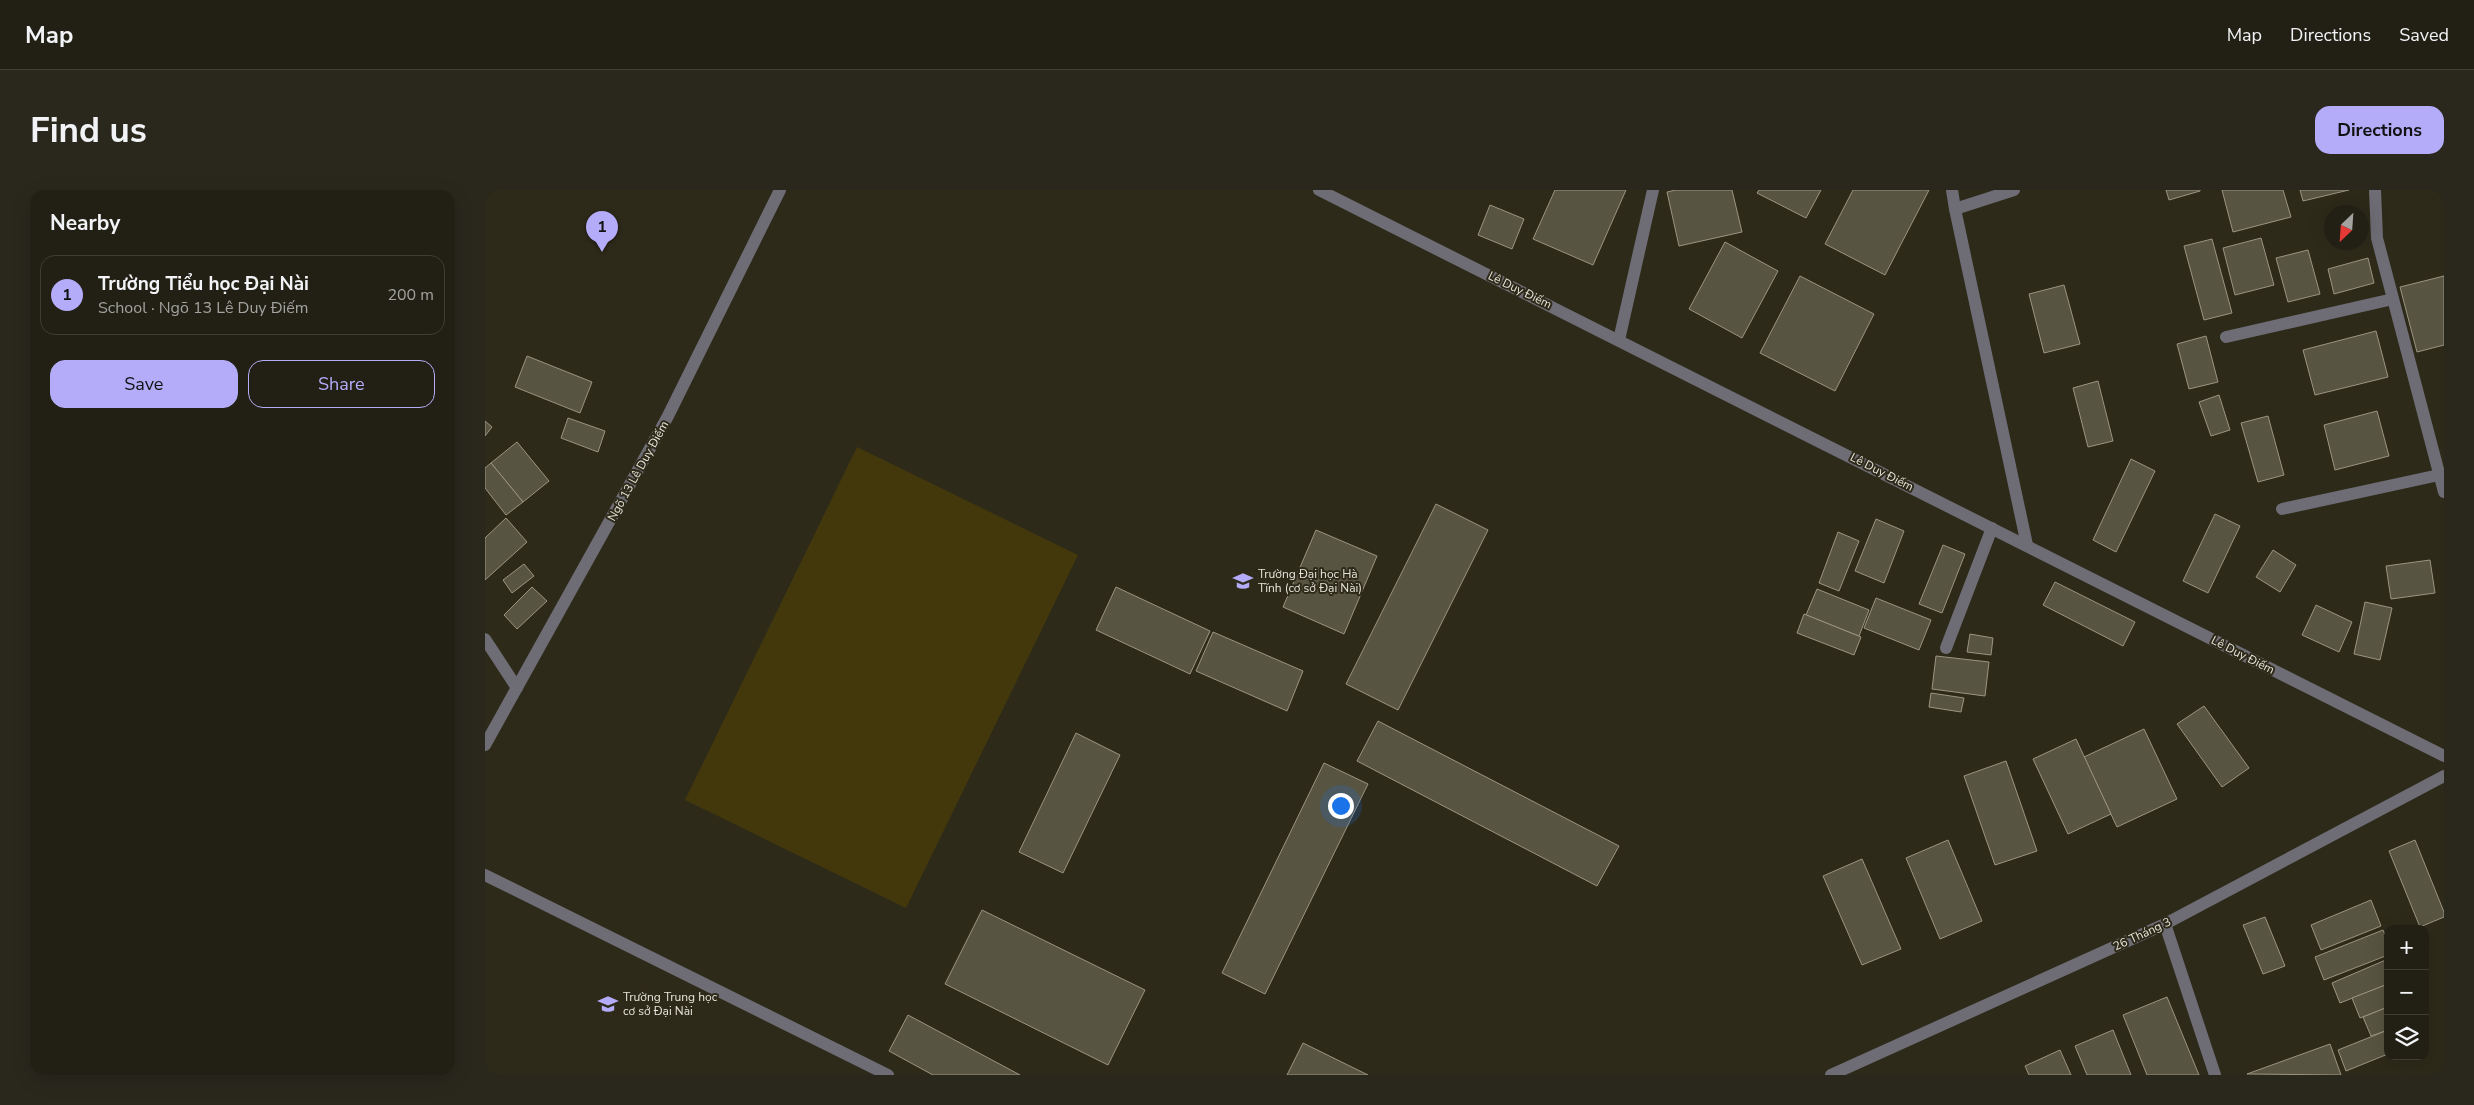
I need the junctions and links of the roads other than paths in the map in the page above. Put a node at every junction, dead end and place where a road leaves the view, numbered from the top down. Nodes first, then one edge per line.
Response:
1 (780, 190) edge
2 (1319, 190) edge
3 (1653, 190) edge
4 (1952, 190) edge
5 (2014, 190) edge
6 (2375, 190) edge
7 (1955, 209) junction
8 (2393, 299) junction
9 (2226, 337) dead end
10 (1619, 340) junction
11 (2439, 475) junction
12 (2444, 492) edge
13 (2281, 509) dead end
14 (1992, 528) junction
15 (2027, 545) junction
16 (485, 639) edge
17 (1946, 648) dead end
18 (517, 688) junction
19 (485, 746) edge
20 (2444, 756) edge
21 (2444, 776) edge
22 (485, 875) edge
23 (2165, 924) junction
24 (888, 1075) edge
25 (1831, 1075) edge
26 (2215, 1075) edge

1 - 18 street, Ngõ 13 Lê Duy Điếm
2 - 10 street, Lê Duy Điếm
3 - 10 street
4 - 7 street
5 - 7 street
6 - 8 street
7 - 15 street
8 - 9 street
8 - 11 street
10 - 14 street, Lê Duy Điếm
11 - 12 street
11 - 13 street
14 - 15 street, Lê Duy Điếm
14 - 17 street
15 - 20 street, Lê Duy Điếm
16 - 18 street
18 - 19 street, Ngõ 13 Lê Duy Điếm
21 - 23 street, 26 Tháng 3
22 - 24 street
23 - 25 street, 26 Tháng 3
23 - 26 street

